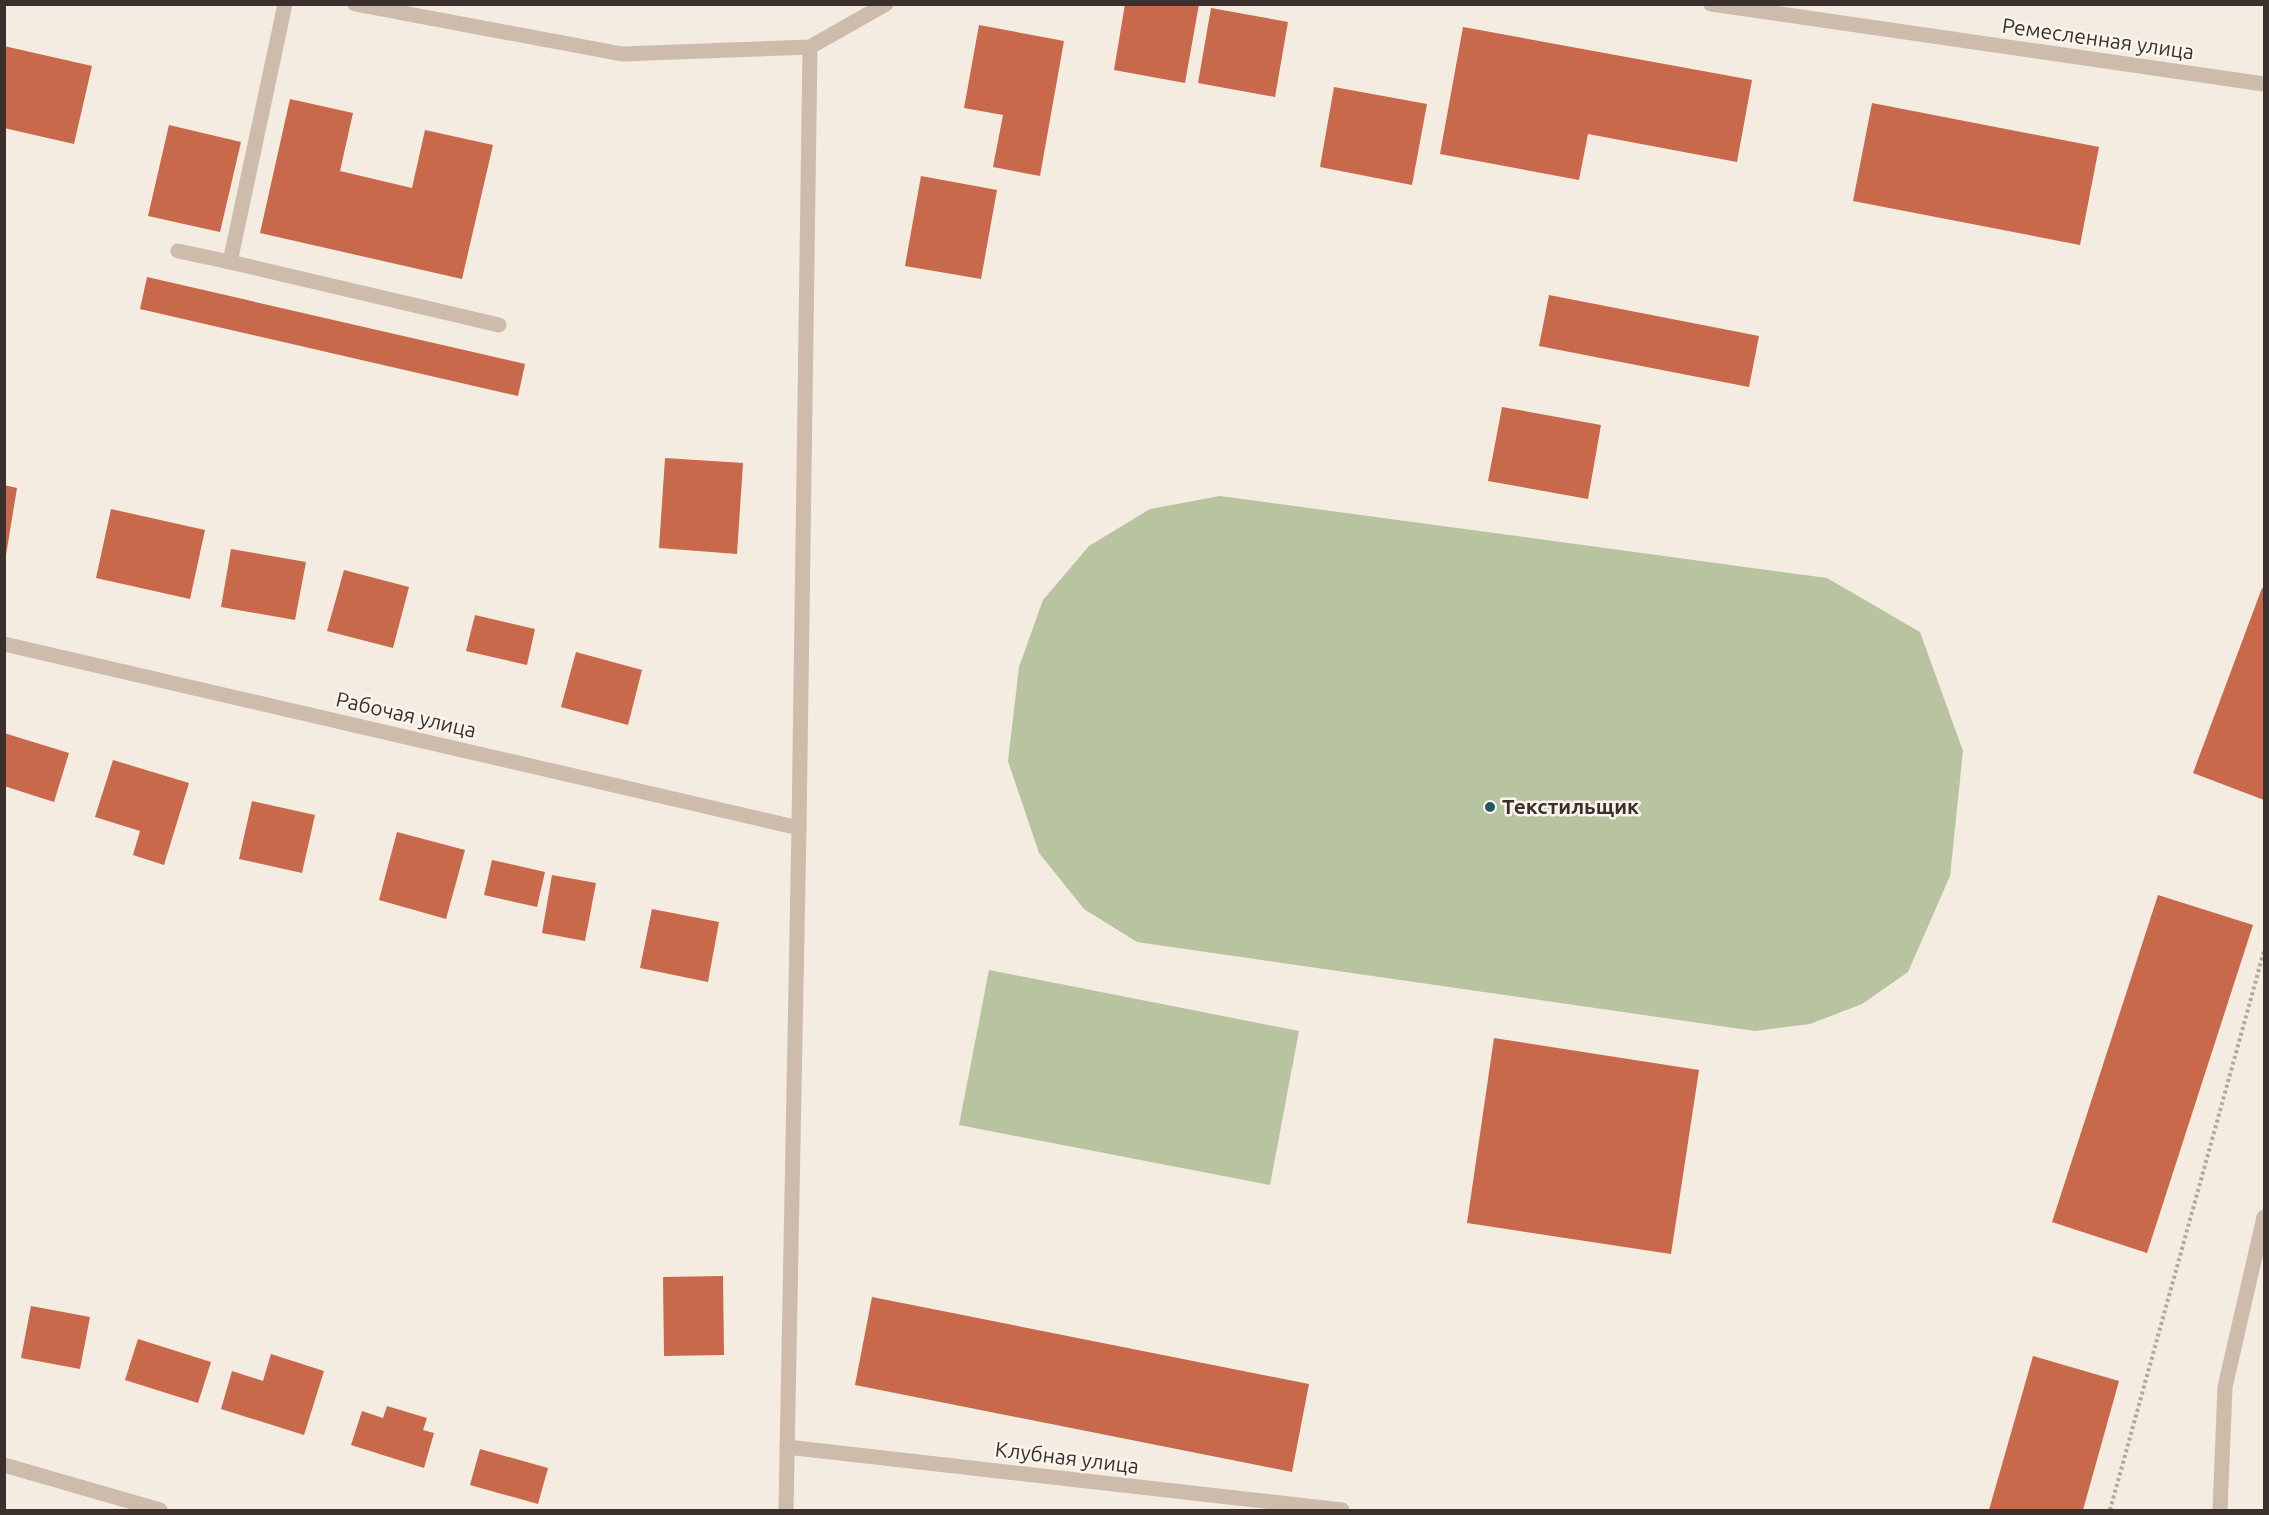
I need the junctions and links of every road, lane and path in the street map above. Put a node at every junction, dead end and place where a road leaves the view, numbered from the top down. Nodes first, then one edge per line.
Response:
1 (285, 4) edge
2 (355, 4) edge
3 (886, 4) edge
4 (1711, 4) edge
5 (810, 47) junction
6 (2265, 84) edge
7 (178, 251) dead end
8 (230, 262) junction
9 (499, 325) dead end
10 (4, 644) edge
11 (799, 828) junction
12 (2265, 951) edge
13 (2265, 1217) edge
14 (787, 1447) junction
15 (4, 1465) edge
16 (160, 1510) edge
17 (786, 1510) edge
18 (1342, 1510) edge
19 (2110, 1510) edge
20 (2220, 1510) edge

1 - 8 street
2 - 5 street
3 - 5 street
4 - 6 street, Ремесленная улица
5 - 11 street
7 - 8 street
8 - 9 street
10 - 11 street, Рабочая улица
11 - 14 street
12 - 19 path
13 - 20 street
14 - 17 street
14 - 18 street, Клубная улица
15 - 16 street

